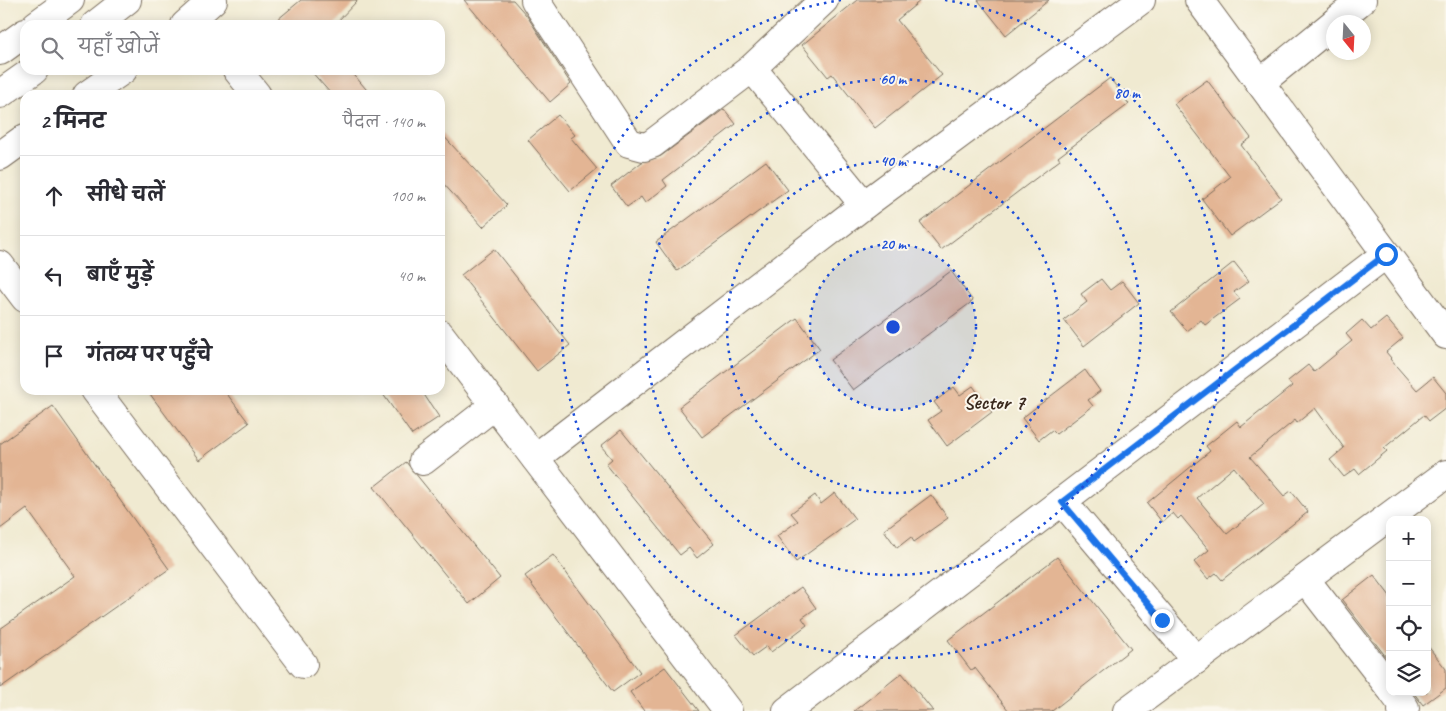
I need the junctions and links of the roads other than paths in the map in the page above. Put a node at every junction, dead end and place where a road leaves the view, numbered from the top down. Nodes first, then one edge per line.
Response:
1 (70, 0) edge
2 (127, 0) edge
3 (535, 0) edge
4 (824, 0) edge
5 (1141, 0) edge
6 (1199, 0) edge
7 (1362, 0) edge
8 (1344, 15) edge
9 (43, 20) edge
10 (101, 20) edge
11 (1326, 29) edge
12 (20, 37) edge
13 (0, 51) edge
14 (752, 68) junction
15 (27, 75) edge
16 (116, 75) edge
17 (241, 75) edge
18 (1260, 83) junction
19 (94, 90) edge
20 (252, 90) edge
21 (0, 94) edge
22 (20, 142) edge
23 (0, 156) edge
24 (864, 205) junction
25 (1386, 254) junction
26 (0, 265) edge
27 (20, 291) edge
28 (1446, 335) edge
29 (445, 340) edge
30 (99, 395) edge
31 (495, 405) junction
32 (535, 458) junction
33 (423, 461) dead end
34 (1446, 474) edge
35 (1062, 502) junction
36 (1305, 579) junction
37 (1196, 660) junction
38 (303, 664) dead end
39 (1386, 683) edge
40 (1396, 696) edge
41 (728, 711) edge
42 (787, 711) edge
43 (1127, 711) edge
44 (1402, 711) edge

1 - 9 street
2 - 10 street
3 - 14 street
4 - 14 street
5 - 24 street
6 - 18 street
7 - 8 street
11 - 18 street
12 - 13 street
14 - 24 street
15 - 21 street
16 - 19 street
17 - 20 street
18 - 25 street
22 - 23 street
24 - 32 street
25 - 28 street
25 - 35 street
26 - 27 street
29 - 31 street
30 - 38 street
31 - 32 street
31 - 33 street
32 - 41 street
34 - 36 street
35 - 37 street
35 - 42 street
36 - 37 street
36 - 39 street
37 - 43 street
40 - 44 street

